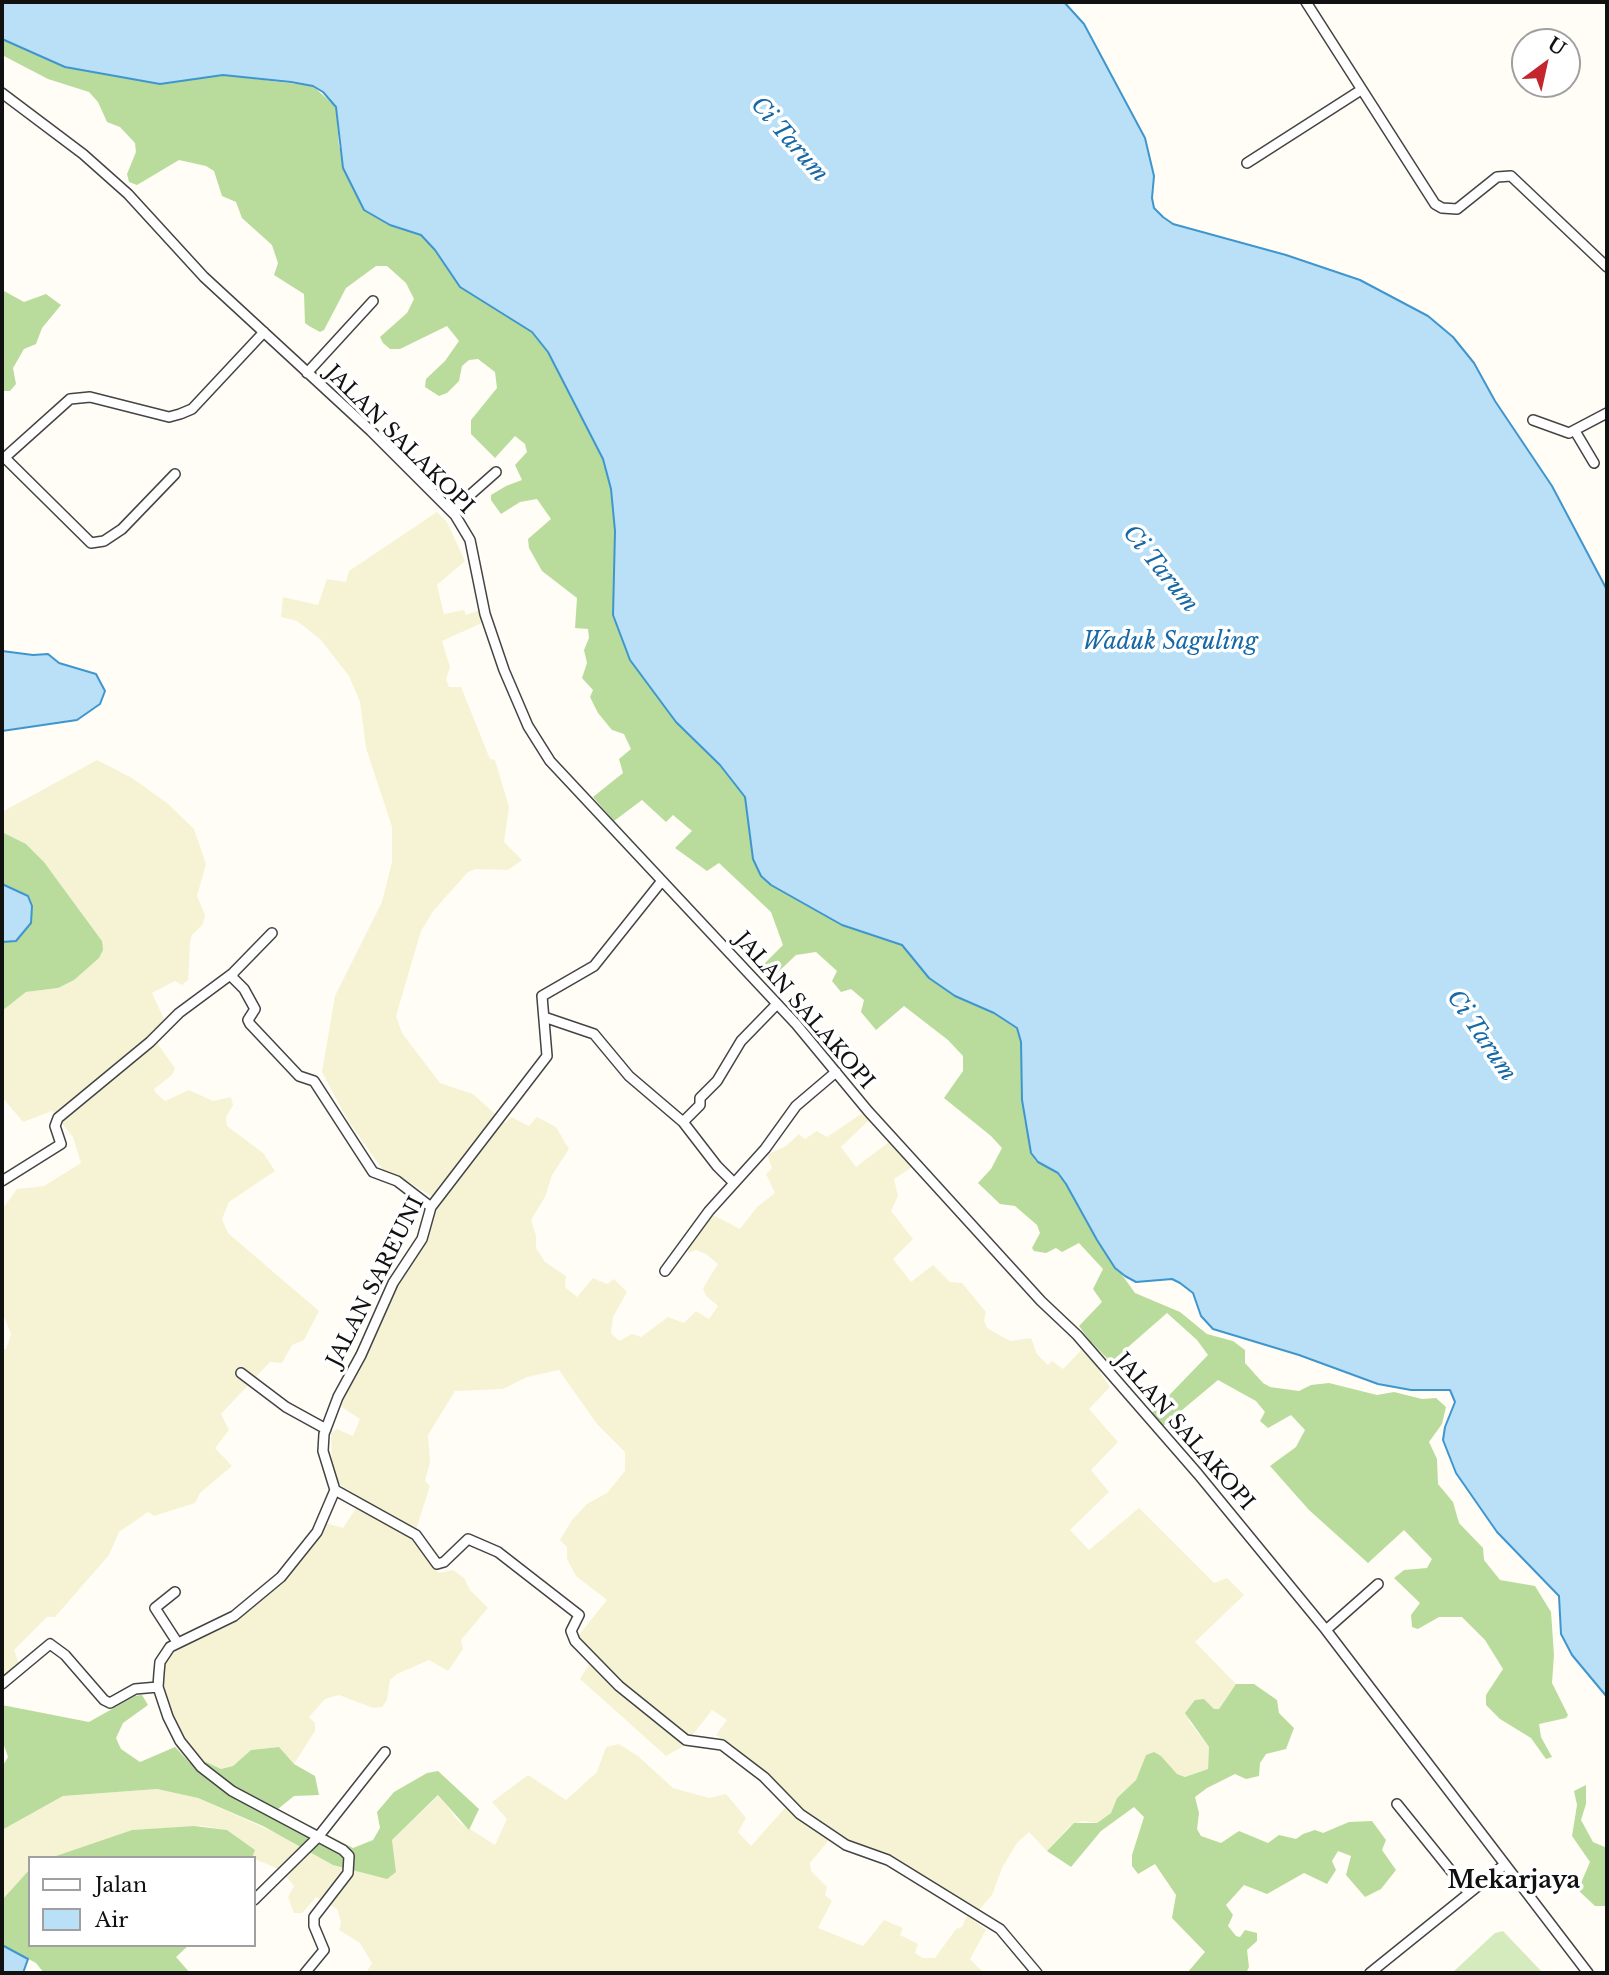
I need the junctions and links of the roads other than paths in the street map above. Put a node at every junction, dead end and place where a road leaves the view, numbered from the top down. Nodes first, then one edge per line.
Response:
1 (1306, 2) edge
2 (1361, 90) junction
3 (2, 93) edge
4 (1247, 163) dead end
5 (1607, 267) edge
6 (373, 301) dead end
7 (264, 332) junction
8 (307, 373) junction
9 (1607, 413) edge
10 (1533, 420) dead end
11 (1575, 431) junction
12 (3, 459) edge
13 (1594, 463) dead end
14 (496, 472) dead end
15 (175, 474) dead end
16 (452, 511) junction
17 (661, 882) junction
18 (272, 933) dead end
19 (233, 973) junction
20 (777, 1004) junction
21 (544, 1017) junction
22 (836, 1072) junction
23 (682, 1122) junction
24 (2, 1181) edge
25 (734, 1183) junction
26 (431, 1207) junction
27 (665, 1271) dead end
28 (241, 1373) dead end
29 (326, 1429) junction
30 (335, 1490) junction
31 (1378, 1584) dead end
32 (175, 1592) dead end
33 (1326, 1630) junction
34 (177, 1642) junction
35 (2, 1684) edge
36 (158, 1687) junction
37 (384, 1752) dead end
38 (1397, 1804) dead end
39 (318, 1837) junction
40 (1504, 1865) junction
41 (1468, 1892) junction
42 (256, 1898) edge
43 (306, 1973) edge
44 (1037, 1973) edge
45 (1370, 1973) edge
46 (1588, 1973) edge

1 - 2 street
2 - 4 street
2 - 5 street
3 - 7 street, JALAN SALAKOPI
6 - 8 street
7 - 8 street, JALAN SALAKOPI
7 - 12 street
8 - 16 street, JALAN SALAKOPI
9 - 11 street
10 - 11 street
11 - 13 street
12 - 15 street
14 - 16 street
16 - 17 street, JALAN SALAKOPI
17 - 20 street, JALAN SALAKOPI
17 - 21 street, JALAN SAREUNI
18 - 19 street
19 - 24 street
19 - 26 street
20 - 22 street, JALAN SALAKOPI
20 - 23 street
21 - 23 street
21 - 26 street, JALAN SAREUNI
22 - 25 street
22 - 33 street, JALAN SALAKOPI
23 - 25 street
25 - 27 street
26 - 29 street, JALAN SAREUNI
28 - 29 street
29 - 30 street, JALAN SAREUNI
30 - 34 street
30 - 44 street
31 - 33 street
32 - 34 street
33 - 40 street, JALAN SALAKOPI
34 - 36 street
35 - 36 street
36 - 39 street
37 - 39 street
38 - 41 street
39 - 42 street
39 - 43 street
40 - 41 street
40 - 46 street, JALAN SALAKOPI
41 - 45 street

